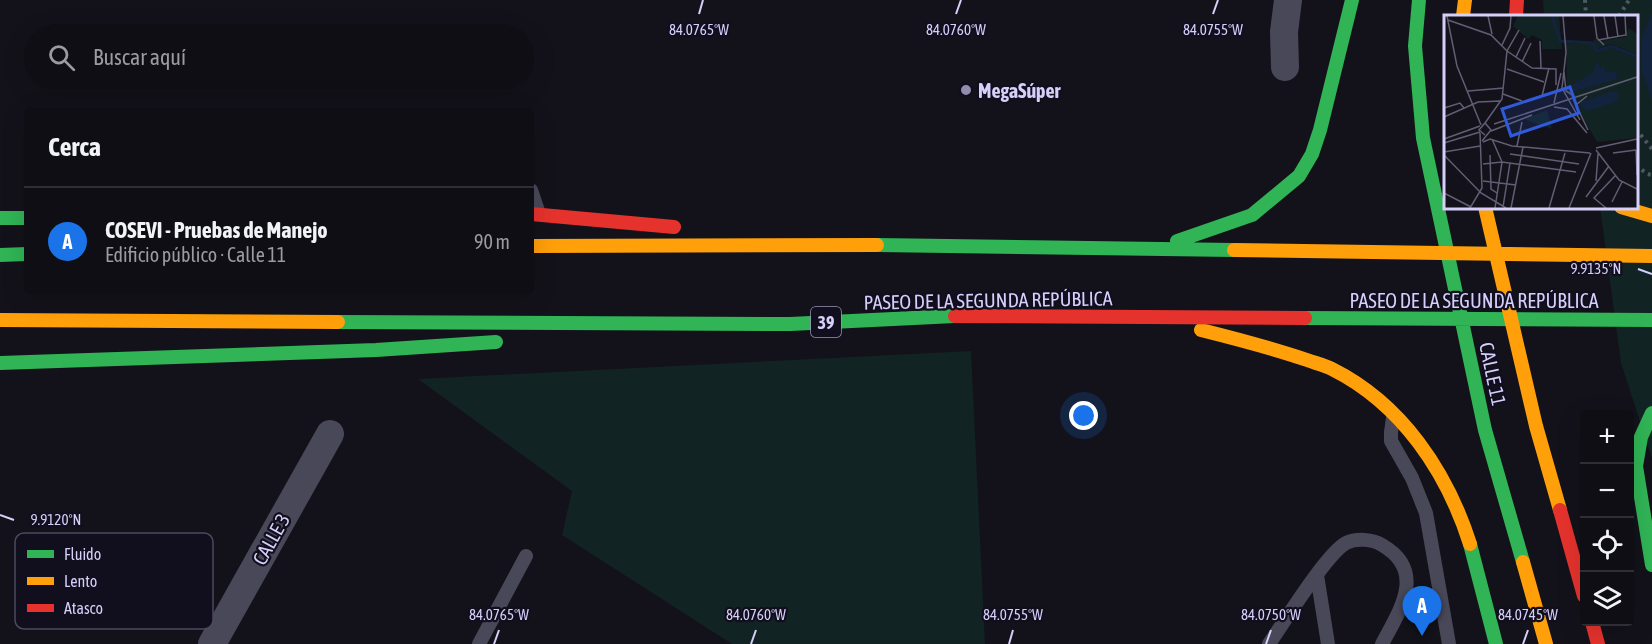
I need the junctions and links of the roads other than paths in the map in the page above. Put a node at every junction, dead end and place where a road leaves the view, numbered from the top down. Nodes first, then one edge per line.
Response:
1 (1288, 0) edge
2 (1352, 0) edge
3 (1419, 0) edge
4 (1465, 0) edge
5 (1517, 0) edge
6 (1463, 15) edge
7 (1516, 15) edge
8 (1285, 67) dead end
9 (1485, 208) edge
10 (1624, 208) edge
11 (535, 214) edge
12 (1652, 216) edge
13 (0, 218) edge
14 (24, 218) edge
15 (683, 227) dead end
16 (728, 232) dead end
17 (876, 245) junction
18 (534, 246) edge
19 (1156, 249) junction
20 (24, 254) edge
21 (0, 255) edge
22 (1652, 256) edge
23 (1156, 318) junction
24 (0, 320) edge
25 (1652, 320) edge
26 (790, 324) junction
27 (577, 337) dead end
28 (506, 341) dead end
29 (0, 363) edge
30 (1652, 413) edge
31 (1394, 416) junction
32 (330, 434) dead end
33 (526, 556) dead end
34 (1652, 565) edge
35 (1317, 575) junction
36 (1580, 582) edge
37 (1593, 626) edge
38 (212, 644) edge
39 (479, 644) edge
40 (1269, 644) edge
41 (1328, 644) edge
42 (1382, 644) edge
43 (1449, 644) edge
44 (1496, 644) edge
45 (1546, 644) edge
46 (1598, 644) edge

1 - 8 street
2 - 19 main road
3 - 45 main road, CALLE 11
4 - 6 main road
5 - 7 main road
9 - 36 main road, CALLE 11
10 - 12 main road
11 - 15 main road
13 - 14 main road
16 - 17 main road
17 - 18 main road
17 - 19 main road
19 - 22 main road
20 - 21 main road
23 - 25 main road, PASEO DE LA SEGUNDA REPÚBLICA / 39
23 - 26 main road, PASEO DE LA SEGUNDA REPÚBLICA / 39
23 - 31 main road
24 - 26 main road, PASEO DE LA SEGUNDA REPÚBLICA / 39
26 - 27 main road
28 - 29 main road
30 - 34 main road
31 - 43 lane
31 - 44 main road
32 - 38 street, CALLE 3
33 - 39 lane
35 - 40 lane
35 - 41 lane
35 - 42 lane
37 - 46 main road

